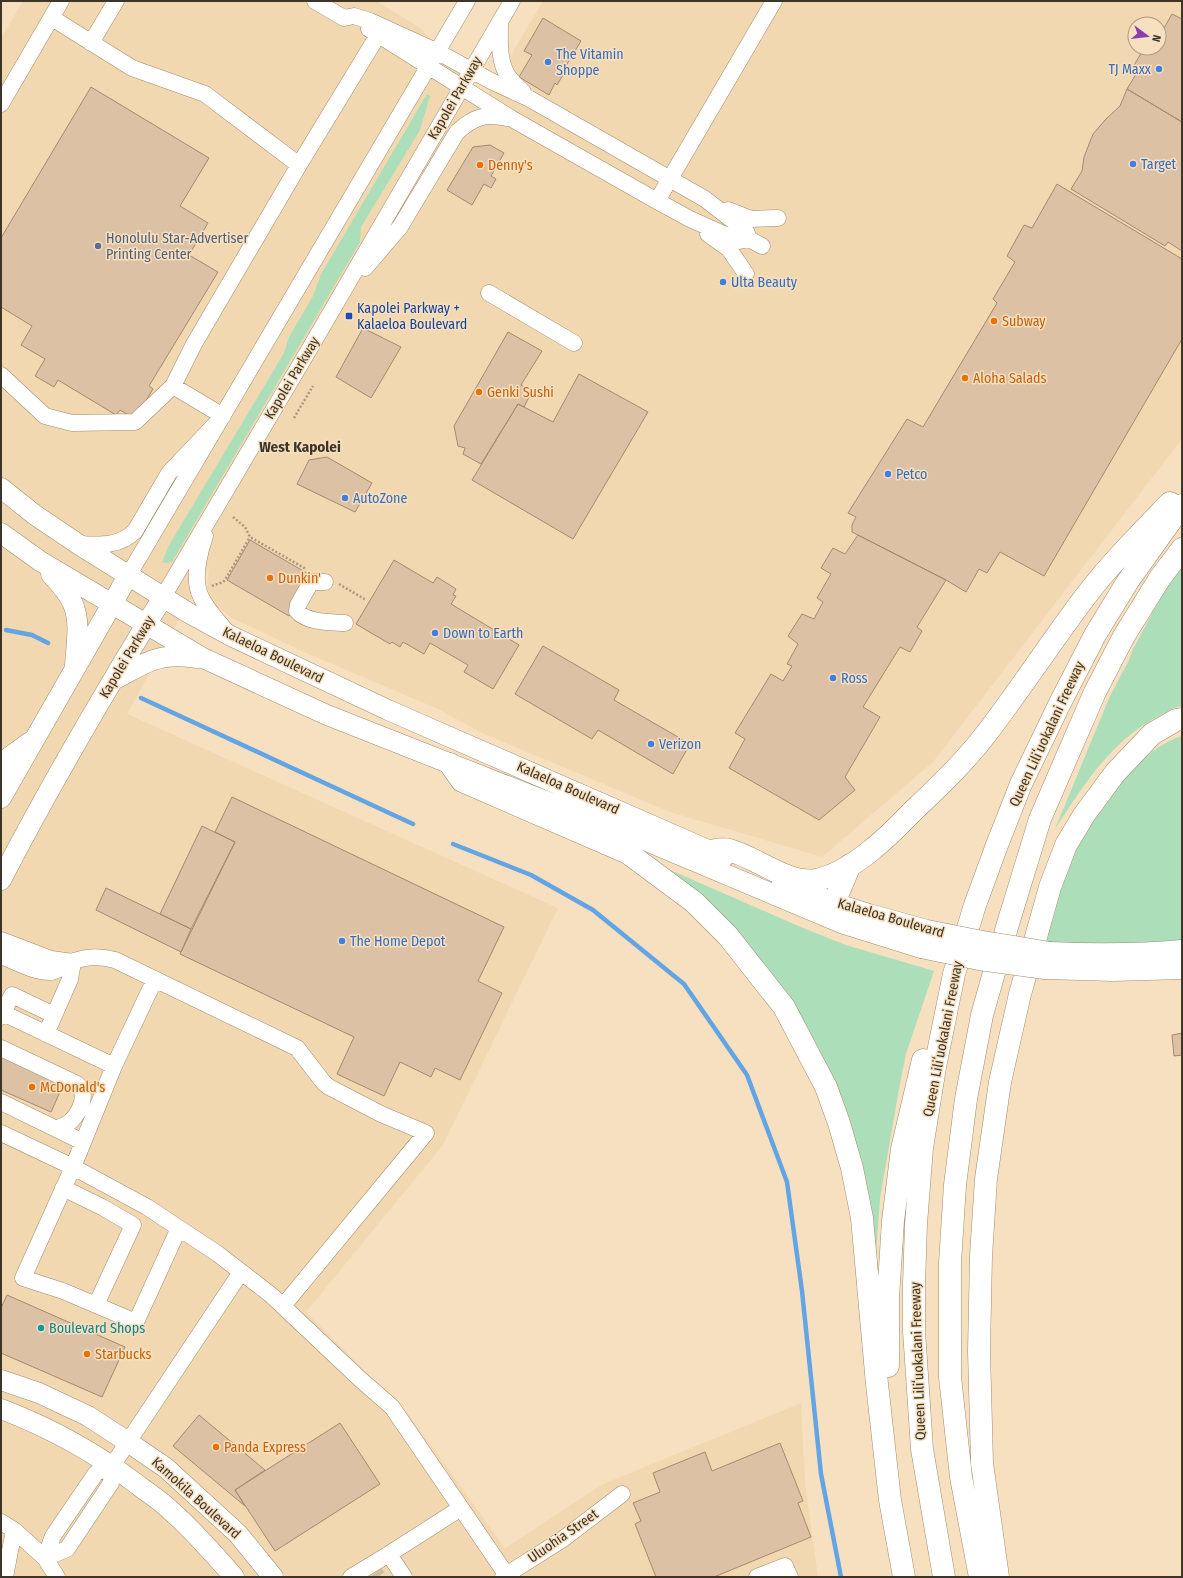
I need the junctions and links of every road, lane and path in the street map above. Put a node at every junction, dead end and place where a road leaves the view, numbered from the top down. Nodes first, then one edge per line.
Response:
1 (61, 1) edge
2 (116, 1) edge
3 (316, 1) edge
4 (467, 1) edge
5 (512, 1) edge
6 (774, 1) edge
7 (354, 16) junction
8 (52, 18) junction
9 (500, 21) junction
10 (378, 36) junction
11 (92, 43) junction
12 (438, 52) junction
13 (429, 67) junction
14 (472, 70) junction
15 (462, 88) junction
16 (530, 99) junction
17 (1, 104) edge
18 (514, 120) junction
19 (299, 165) junction
20 (669, 179) junction
21 (705, 199) junction
22 (657, 201) junction
23 (778, 218) dead end
24 (690, 219) junction
25 (746, 274) dead end
26 (489, 293) dead end
27 (339, 298) junction
28 (574, 343) dead end
29 (1, 375) edge
30 (173, 386) junction
31 (313, 386) dead end
32 (223, 416) junction
33 (294, 418) dead end
34 (1, 488) edge
35 (1182, 490) edge
36 (1182, 505) edge
37 (213, 512) junction
38 (233, 517) dead end
39 (1, 533) edge
40 (250, 538) junction
41 (78, 544) junction
42 (1182, 550) edge
43 (40, 562) junction
44 (313, 569) dead end
45 (128, 576) junction
46 (329, 581) joint
47 (207, 587) dead end
48 (163, 597) junction
49 (366, 600) dead end
50 (111, 605) junction
51 (345, 623) dead end
52 (146, 625) junction
53 (231, 636) junction
54 (203, 658) junction
55 (74, 672) junction
56 (113, 680) junction
57 (1182, 719) edge
58 (36, 737) junction
59 (450, 764) junction
60 (1, 766) edge
61 (1, 798) edge
62 (710, 851) junction
63 (850, 865) junction
64 (1, 880) edge
65 (834, 903) junction
66 (924, 939) junction
67 (1, 940) edge
68 (1182, 950) edge
69 (1, 956) edge
70 (1048, 960) junction
71 (73, 962) junction
72 (1182, 969) edge
73 (954, 974) junction
74 (154, 979) junction
75 (54, 1014) junction
76 (2, 1015) edge
77 (46, 1034) junction
78 (1, 1048) edge
79 (114, 1066) junction
80 (1, 1102) edge
81 (53, 1127) junction
82 (1, 1133) edge
83 (83, 1142) junction
84 (38, 1150) junction
85 (73, 1167) junction
86 (63, 1188) junction
87 (179, 1228) junction
88 (241, 1272) junction
89 (96, 1305) junction
90 (283, 1306) junction
91 (1, 1380) edge
92 (1, 1409) edge
93 (128, 1442) junction
94 (112, 1466) junction
95 (622, 1494) dead end
96 (890, 1500) junction
97 (461, 1508) junction
98 (7, 1526) edge
99 (389, 1554) junction
100 (50, 1569) edge
101 (506, 1576) edge
102 (5, 1577) edge
103 (234, 1577) edge
104 (273, 1577) edge
105 (353, 1577) edge
106 (404, 1577) edge
107 (757, 1577) edge
108 (790, 1577) edge
109 (904, 1577) edge
110 (944, 1577) edge
111 (980, 1577) edge
112 (998, 1577) edge

1 - 8 street
2 - 11 street
3 - 7 street
4 - 12 street
5 - 9 street, Kapolei Parkway
6 - 20 street
7 - 10 street
7 - 12 street
8 - 11 street
8 - 17 street
9 - 14 street, Kapolei Parkway
9 - 16 street
10 - 13 street
10 - 19 street
11 - 19 street
12 - 13 street
12 - 14 street
13 - 15 street
13 - 32 street
14 - 15 street, Kapolei Parkway
14 - 16 street
15 - 18 street
15 - 27 street, Kapolei Parkway
16 - 20 street
18 - 22 street
18 - 27 street
19 - 30 street
20 - 21 street
20 - 22 street
21 - 23 street
21 - 24 street
22 - 24 street
24 - 25 street
26 - 28 street
27 - 37 street, Kapolei Parkway
29 - 30 street
30 - 32 street
31 - 33 path
32 - 41 street
32 - 45 street
34 - 41 main road, Kalaeloa Boulevard
35 - 63 highway
36 - 73 highway, Queen Liliʻuokalani Freeway
37 - 48 street, Kapolei Parkway
37 - 53 street
38 - 40 path
39 - 43 main road, Kalaeloa Boulevard
40 - 44 path
40 - 47 path
41 - 45 main road, Kalaeloa Boulevard
42 - 111 highway, Queen Liliʻuokalani Freeway
43 - 50 main road, Kalaeloa Boulevard
43 - 55 main road
45 - 48 main road, Kalaeloa Boulevard
45 - 50 main road
46 - 49 path
46 - 51 street
48 - 52 main road, Kapolei Parkway
48 - 53 main road, Kalaeloa Boulevard
50 - 52 main road, Kalaeloa Boulevard
50 - 55 main road
52 - 54 main road, Kalaeloa Boulevard
52 - 56 main road, Kapolei Parkway
53 - 62 main road, Kalaeloa Boulevard
54 - 56 main road
54 - 59 main road, Kalaeloa Boulevard
55 - 58 main road
56 - 64 main road, Kapolei Parkway
57 - 112 highway
58 - 60 main road
58 - 61 main road
59 - 66 main road, Kalaeloa Boulevard
59 - 96 highway
62 - 63 highway
62 - 65 main road, Kalaeloa Boulevard
63 - 65 highway
65 - 66 main road, Kalaeloa Boulevard
66 - 70 main road, Kalaeloa Boulevard, bridge
67 - 71 street
68 - 70 main road, Kalaeloa Boulevard
69 - 71 street
70 - 72 main road, Kalaeloa Boulevard
71 - 74 street
71 - 75 street
73 - 96 highway
73 - 110 highway, Queen Liliʻuokalani Freeway
74 - 79 street
74 - 90 street
75 - 76 street
75 - 77 street
76 - 77 street
77 - 79 street
78 - 81 street
79 - 83 street
80 - 81 street
81 - 83 street
81 - 84 street
82 - 84 street
83 - 85 street
84 - 85 street
85 - 86 street
85 - 87 street
86 - 89 street
86 - 89 street
87 - 88 street
87 - 89 street
88 - 90 street
88 - 93 street
90 - 97 street
91 - 93 main road, Kamokila Boulevard
92 - 94 main road, Kamokila Boulevard
93 - 94 street
93 - 104 main road, Kamokila Boulevard
94 - 100 street
94 - 103 main road, Kamokila Boulevard
95 - 101 street, Uluohia Street
96 - 109 highway
97 - 99 street
97 - 101 street
98 - 100 street
98 - 102 street
99 - 105 street
99 - 106 street
107 - 108 street

